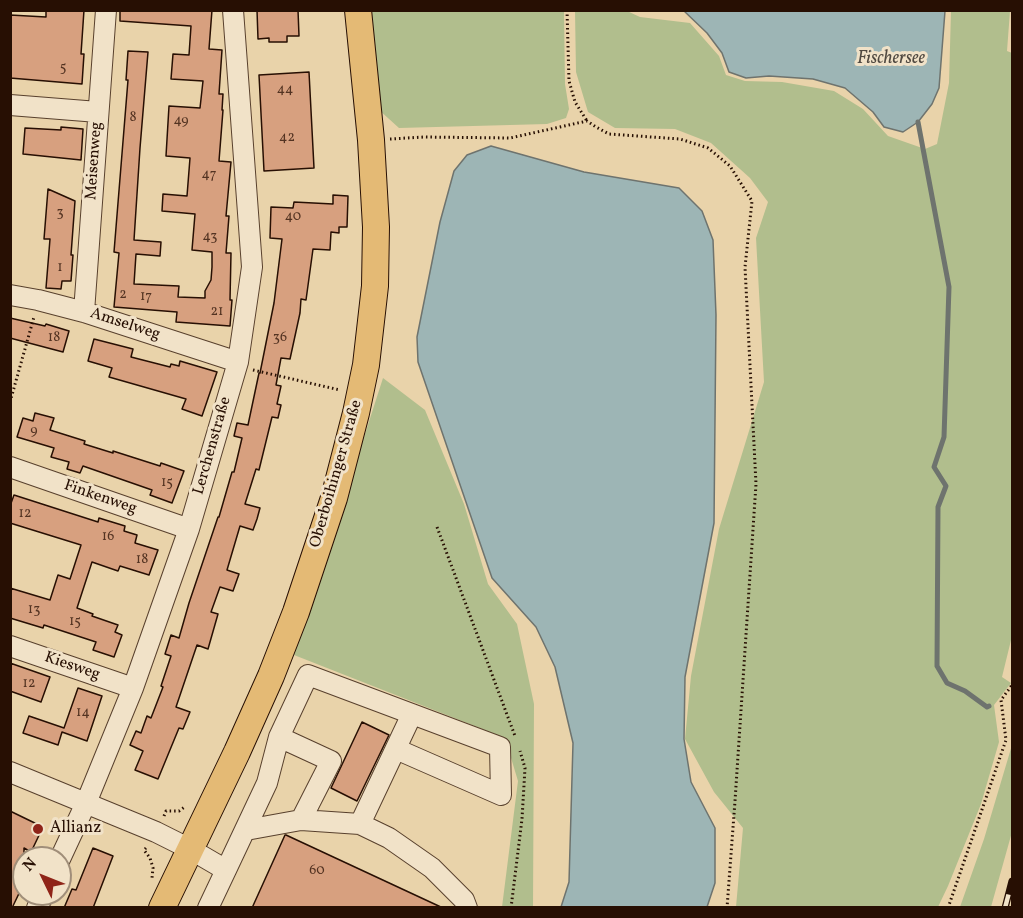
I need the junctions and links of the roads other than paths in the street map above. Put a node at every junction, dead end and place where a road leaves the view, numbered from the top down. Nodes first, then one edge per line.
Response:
1 (106, 10) edge
2 (233, 10) edge
3 (358, 10) edge
4 (10, 105) edge
5 (98, 112) junction
6 (10, 295) edge
7 (84, 312) junction
8 (237, 364) junction
9 (10, 467) edge
10 (189, 529) junction
11 (10, 646) edge
12 (134, 688) junction
13 (412, 714) junction
14 (279, 737) junction
15 (396, 749) junction
16 (10, 772) edge
17 (86, 803) junction
18 (301, 820) junction
19 (360, 824) junction
20 (246, 830) junction
21 (66, 846) edge
22 (190, 849) junction
23 (226, 870) junction
24 (162, 908) edge
25 (208, 908) edge
26 (467, 908) edge

1 - 5 street, Meisenweg
2 - 8 street, Lerchenstraße
3 - 22 main road, Oberboihinger Straße
4 - 5 street
5 - 7 street, Meisenweg
6 - 7 street, Amselweg
7 - 8 street, Amselweg
8 - 10 street, Lerchenstraße
9 - 10 street, Finkenweg
10 - 12 street, Lerchenstraße
11 - 12 street, Kiesweg
12 - 17 street, Lerchenstraße
13 - 14 street
13 - 15 street
13 - 15 street
14 - 18 street
14 - 20 street
15 - 19 street
16 - 17 street
17 - 21 street, Lerchenstraße
17 - 22 street
18 - 19 street
18 - 20 street
19 - 26 street
20 - 23 street
22 - 23 street
22 - 24 main road, Oberboihinger Straße
23 - 25 street

